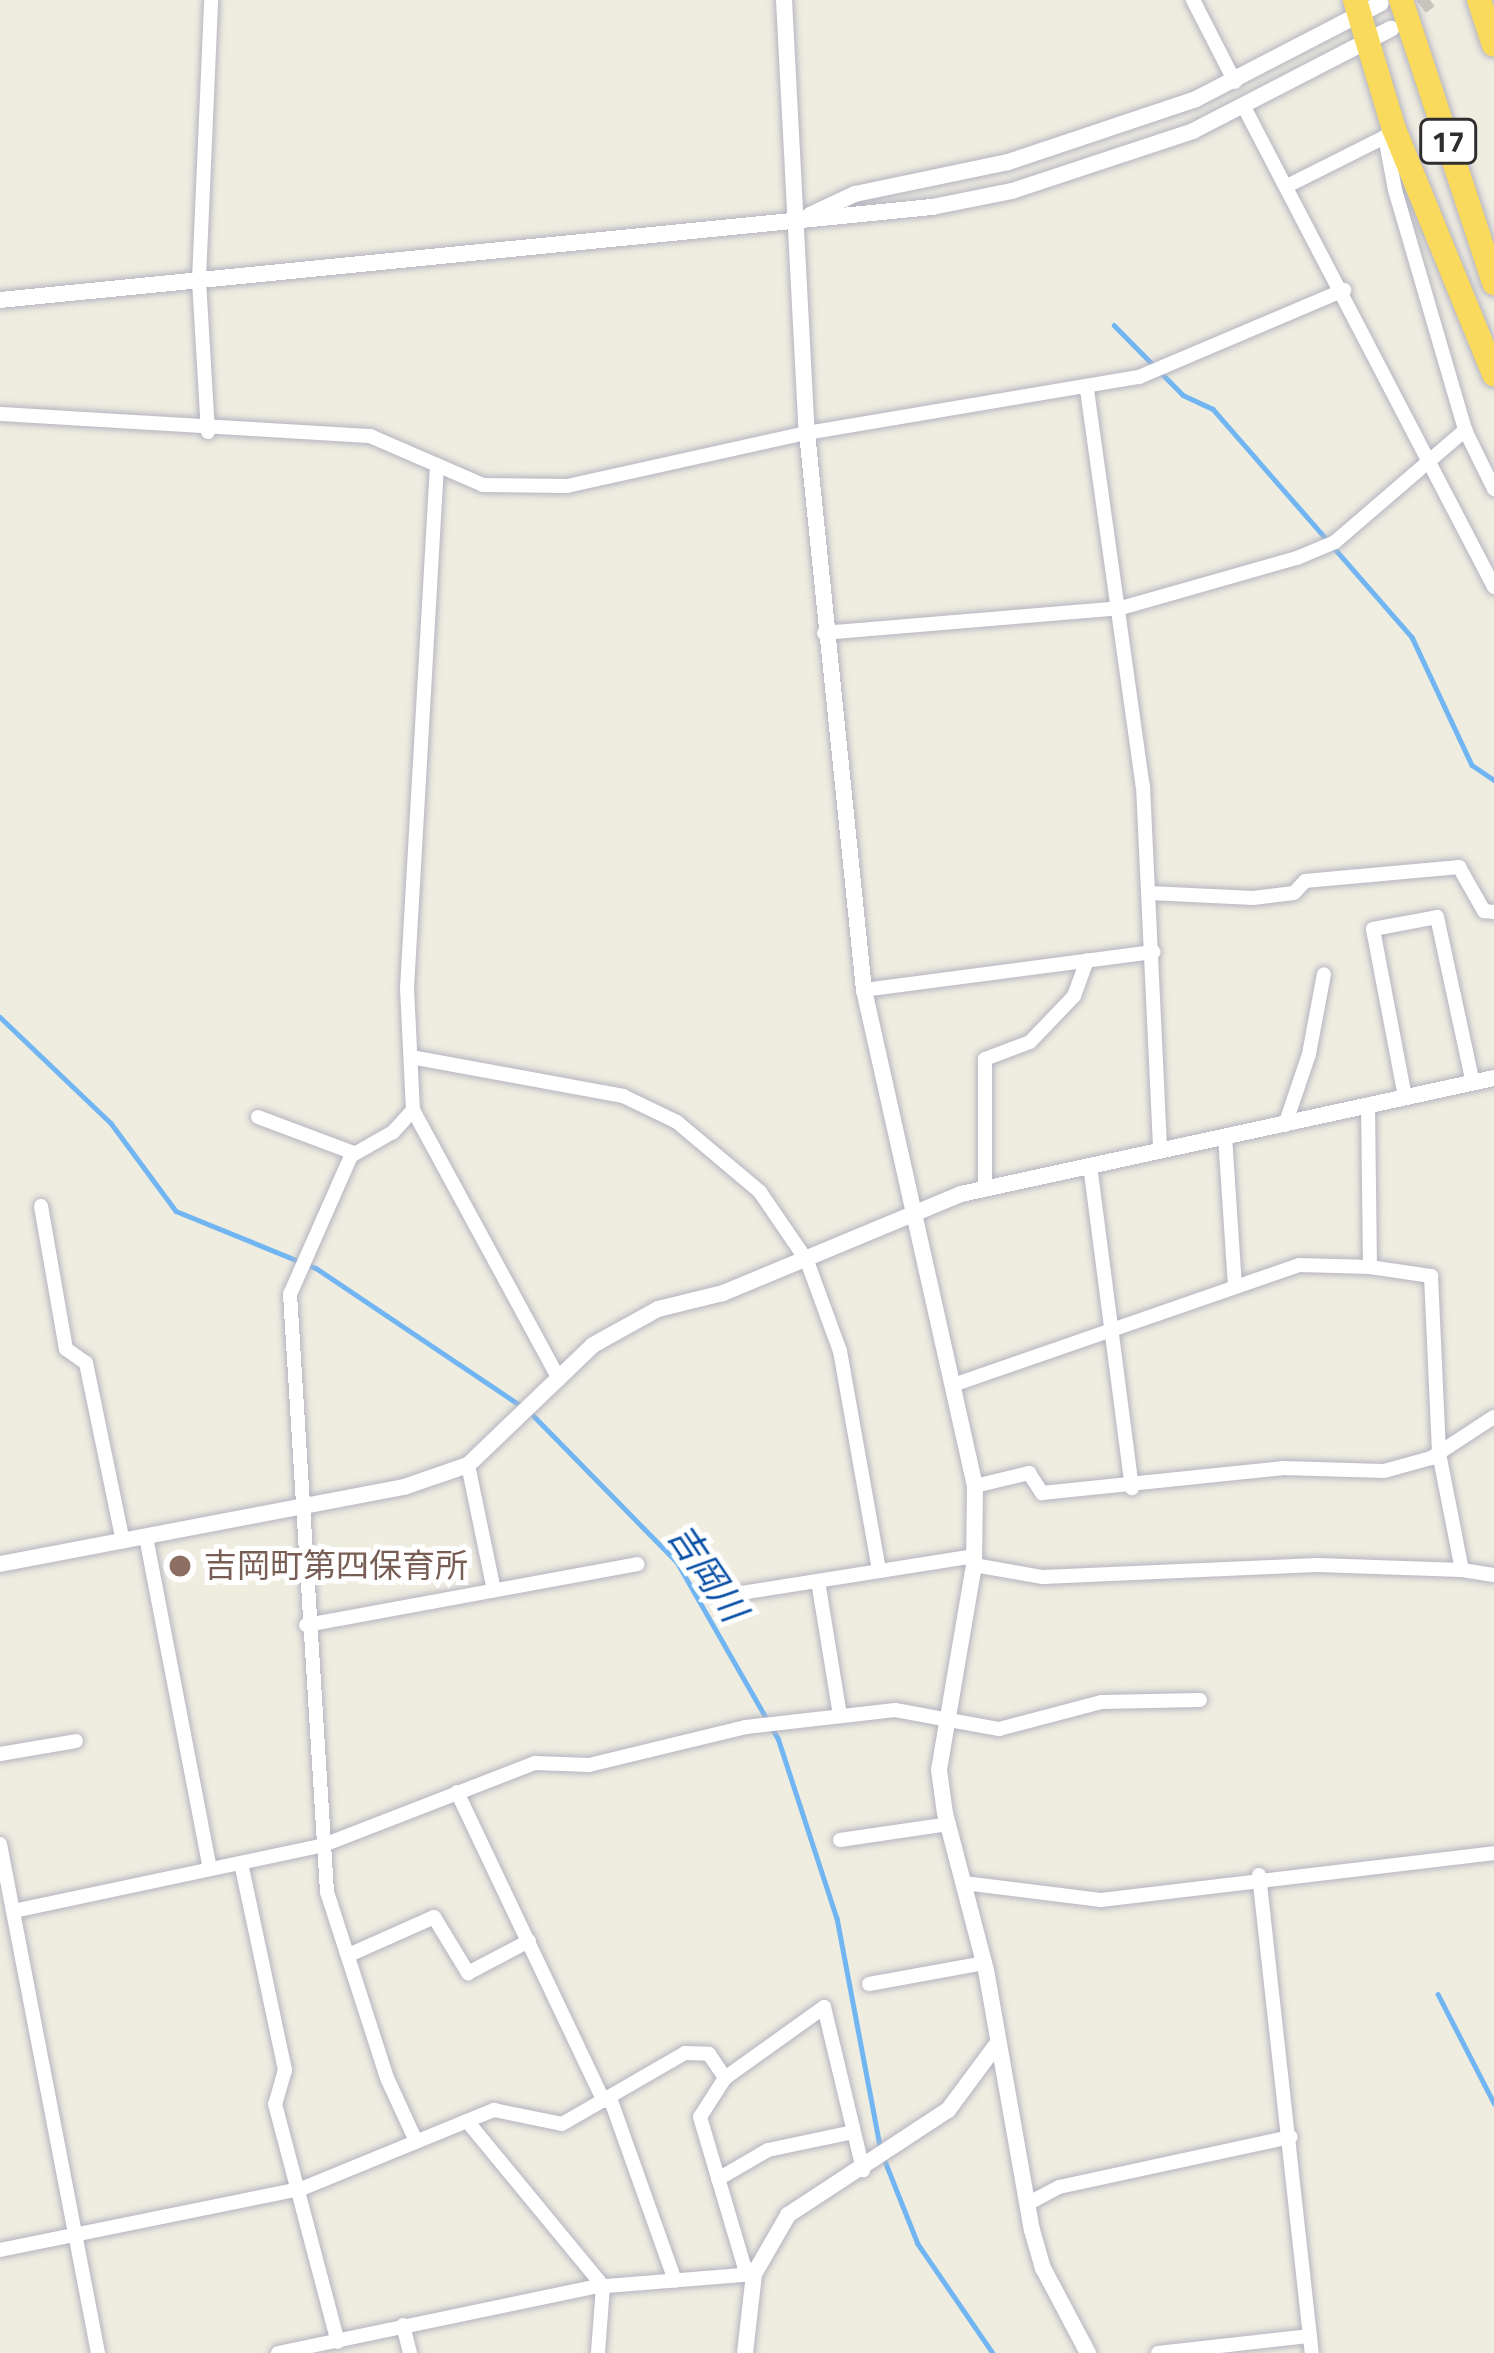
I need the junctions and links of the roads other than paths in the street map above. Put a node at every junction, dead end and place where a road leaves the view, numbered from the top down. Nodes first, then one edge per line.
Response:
1 (211, 0) edge
2 (784, 0) edge
3 (1192, 0) edge
4 (1479, 0) edge
5 (1374, 4) edge
6 (1380, 35) junction
7 (1492, 37) edge
8 (1235, 82) junction
9 (1245, 109) junction
10 (1389, 133) junction
11 (1289, 185) junction
12 (799, 221) junction
13 (199, 279) junction
14 (1494, 283) edge
15 (1344, 290) junction
16 (0, 300) edge
17 (1494, 374) edge
18 (1088, 390) junction
19 (0, 414) edge
20 (1465, 430) junction
21 (208, 432) junction
22 (807, 433) junction
23 (1427, 458) junction
24 (437, 464) junction
25 (1494, 489) edge
26 (1494, 586) edge
27 (1121, 608) junction
28 (824, 633) junction
29 (1150, 892) junction
30 (1494, 912) edge
31 (1154, 952) junction
32 (1087, 960) junction
33 (1324, 974) dead end
34 (864, 990) junction
35 (411, 1058) junction
36 (1494, 1078) edge
37 (1473, 1082) junction
38 (1406, 1097) junction
39 (1368, 1106) junction
40 (412, 1110) junction
41 (258, 1117) dead end
42 (1285, 1125) junction
43 (1225, 1136) junction
44 (1160, 1150) junction
45 (354, 1154) junction
46 (1090, 1166) junction
47 (985, 1188) junction
48 (40, 1206) dead end
49 (914, 1211) junction
50 (807, 1261) junction
51 (1370, 1267) junction
52 (1235, 1286) junction
53 (1106, 1330) junction
54 (552, 1385) junction
55 (953, 1385) junction
56 (1494, 1417) edge
57 (1439, 1453) junction
58 (468, 1465) junction
59 (975, 1486) junction
60 (1132, 1488) junction
61 (299, 1509) junction
62 (146, 1537) junction
63 (123, 1541) junction
64 (974, 1561) junction
65 (0, 1564) edge
66 (637, 1564) dead end
67 (1462, 1570) junction
68 (879, 1571) junction
69 (1494, 1575) edge
70 (818, 1581) junction
71 (494, 1591) junction
72 (722, 1596) dead end
73 (307, 1625) junction
74 (1199, 1700) dead end
75 (840, 1716) junction
76 (944, 1719) junction
77 (76, 1741) dead end
78 (0, 1754) edge
79 (457, 1792) junction
80 (948, 1824) junction
81 (840, 1840) dead end
82 (0, 1844) edge
83 (321, 1846) junction
84 (1494, 1853) edge
85 (241, 1862) junction
86 (210, 1869) junction
87 (1259, 1875) junction
88 (964, 1883) junction
89 (14, 1911) junction
90 (529, 1941) junction
91 (351, 1954) junction
92 (985, 1963) junction
93 (868, 1984) dead end
94 (997, 2044) junction
95 (725, 2078) junction
96 (607, 2099) junction
97 (467, 2121) junction
98 (849, 2133) junction
99 (1291, 2138) junction
100 (416, 2141) junction
101 (865, 2169) junction
102 (718, 2180) junction
103 (302, 2189) junction
104 (1027, 2204) junction
105 (74, 2236) junction
106 (0, 2250) edge
107 (754, 2274) junction
108 (675, 2281) junction
109 (603, 2286) junction
110 (403, 2325) junction
111 (338, 2342) junction
112 (1311, 2345) edge
113 (98, 2353) edge
114 (278, 2353) edge
115 (410, 2353) edge
116 (598, 2353) edge
117 (745, 2353) edge
118 (1088, 2353) edge
119 (1159, 2353) edge

1 - 13 street
2 - 12 street
3 - 8 street
4 - 7 highway
5 - 6 highway
5 - 8 street
5 - 14 highway, 17
6 - 9 street
6 - 10 highway
8 - 12 street
9 - 11 street
9 - 12 street
10 - 11 street
10 - 17 highway
10 - 20 street
11 - 15 street
12 - 13 street
12 - 22 street
13 - 16 street
13 - 21 street
15 - 18 street
15 - 23 street
18 - 22 street
18 - 27 street
19 - 21 street
20 - 23 street
20 - 25 street
21 - 24 street
22 - 24 street
22 - 28 street
23 - 26 street
23 - 27 street
24 - 35 street
27 - 28 street
27 - 29 street
28 - 34 street
29 - 30 street
29 - 31 street
31 - 32 street
31 - 44 street
32 - 34 street
32 - 47 street
33 - 42 street
34 - 49 street
35 - 40 street
35 - 50 street
36 - 37 street
37 - 38 street
37 - 38 street
38 - 39 street
39 - 42 street
39 - 51 street
40 - 45 street
40 - 54 street
41 - 45 street
42 - 43 street
43 - 44 street
43 - 52 street
44 - 46 street
45 - 61 street
46 - 47 street
46 - 53 street
47 - 49 street
48 - 63 street
49 - 50 street
49 - 55 street
50 - 54 street
50 - 68 street
51 - 52 street
51 - 57 street
52 - 53 street
53 - 55 street
53 - 60 street
54 - 58 street
55 - 59 street
56 - 57 street
57 - 60 street
57 - 67 street
58 - 61 street
58 - 71 street
59 - 60 street
59 - 64 street
61 - 62 street
61 - 73 street
62 - 63 street
62 - 86 street
63 - 65 street
64 - 67 street
64 - 68 street
64 - 76 street
66 - 71 street
67 - 69 street
68 - 70 street
70 - 72 street
70 - 75 street
71 - 73 street
73 - 83 street
74 - 76 street
75 - 76 street
75 - 79 street
76 - 80 street
77 - 78 street
79 - 83 street
79 - 90 street
80 - 81 street
80 - 88 street
82 - 89 street
83 - 85 street
83 - 91 street
84 - 87 street
85 - 86 street
85 - 103 street
86 - 89 street
87 - 88 street
87 - 99 street
88 - 92 street
89 - 105 street
90 - 91 street
90 - 96 street
91 - 100 street
92 - 93 street
92 - 94 street
94 - 101 street
94 - 104 street
95 - 96 street
95 - 98 street
95 - 102 street
96 - 97 street
96 - 108 street
97 - 100 street
97 - 109 street
98 - 101 street
98 - 102 street
99 - 104 street
99 - 112 street
100 - 103 street
101 - 107 street
102 - 107 street
103 - 105 street
103 - 111 street
104 - 118 street
105 - 106 street
105 - 113 street
107 - 108 street
107 - 117 street
108 - 109 street
109 - 110 street
109 - 116 street
110 - 111 street
110 - 115 street
111 - 114 street
112 - 119 street

